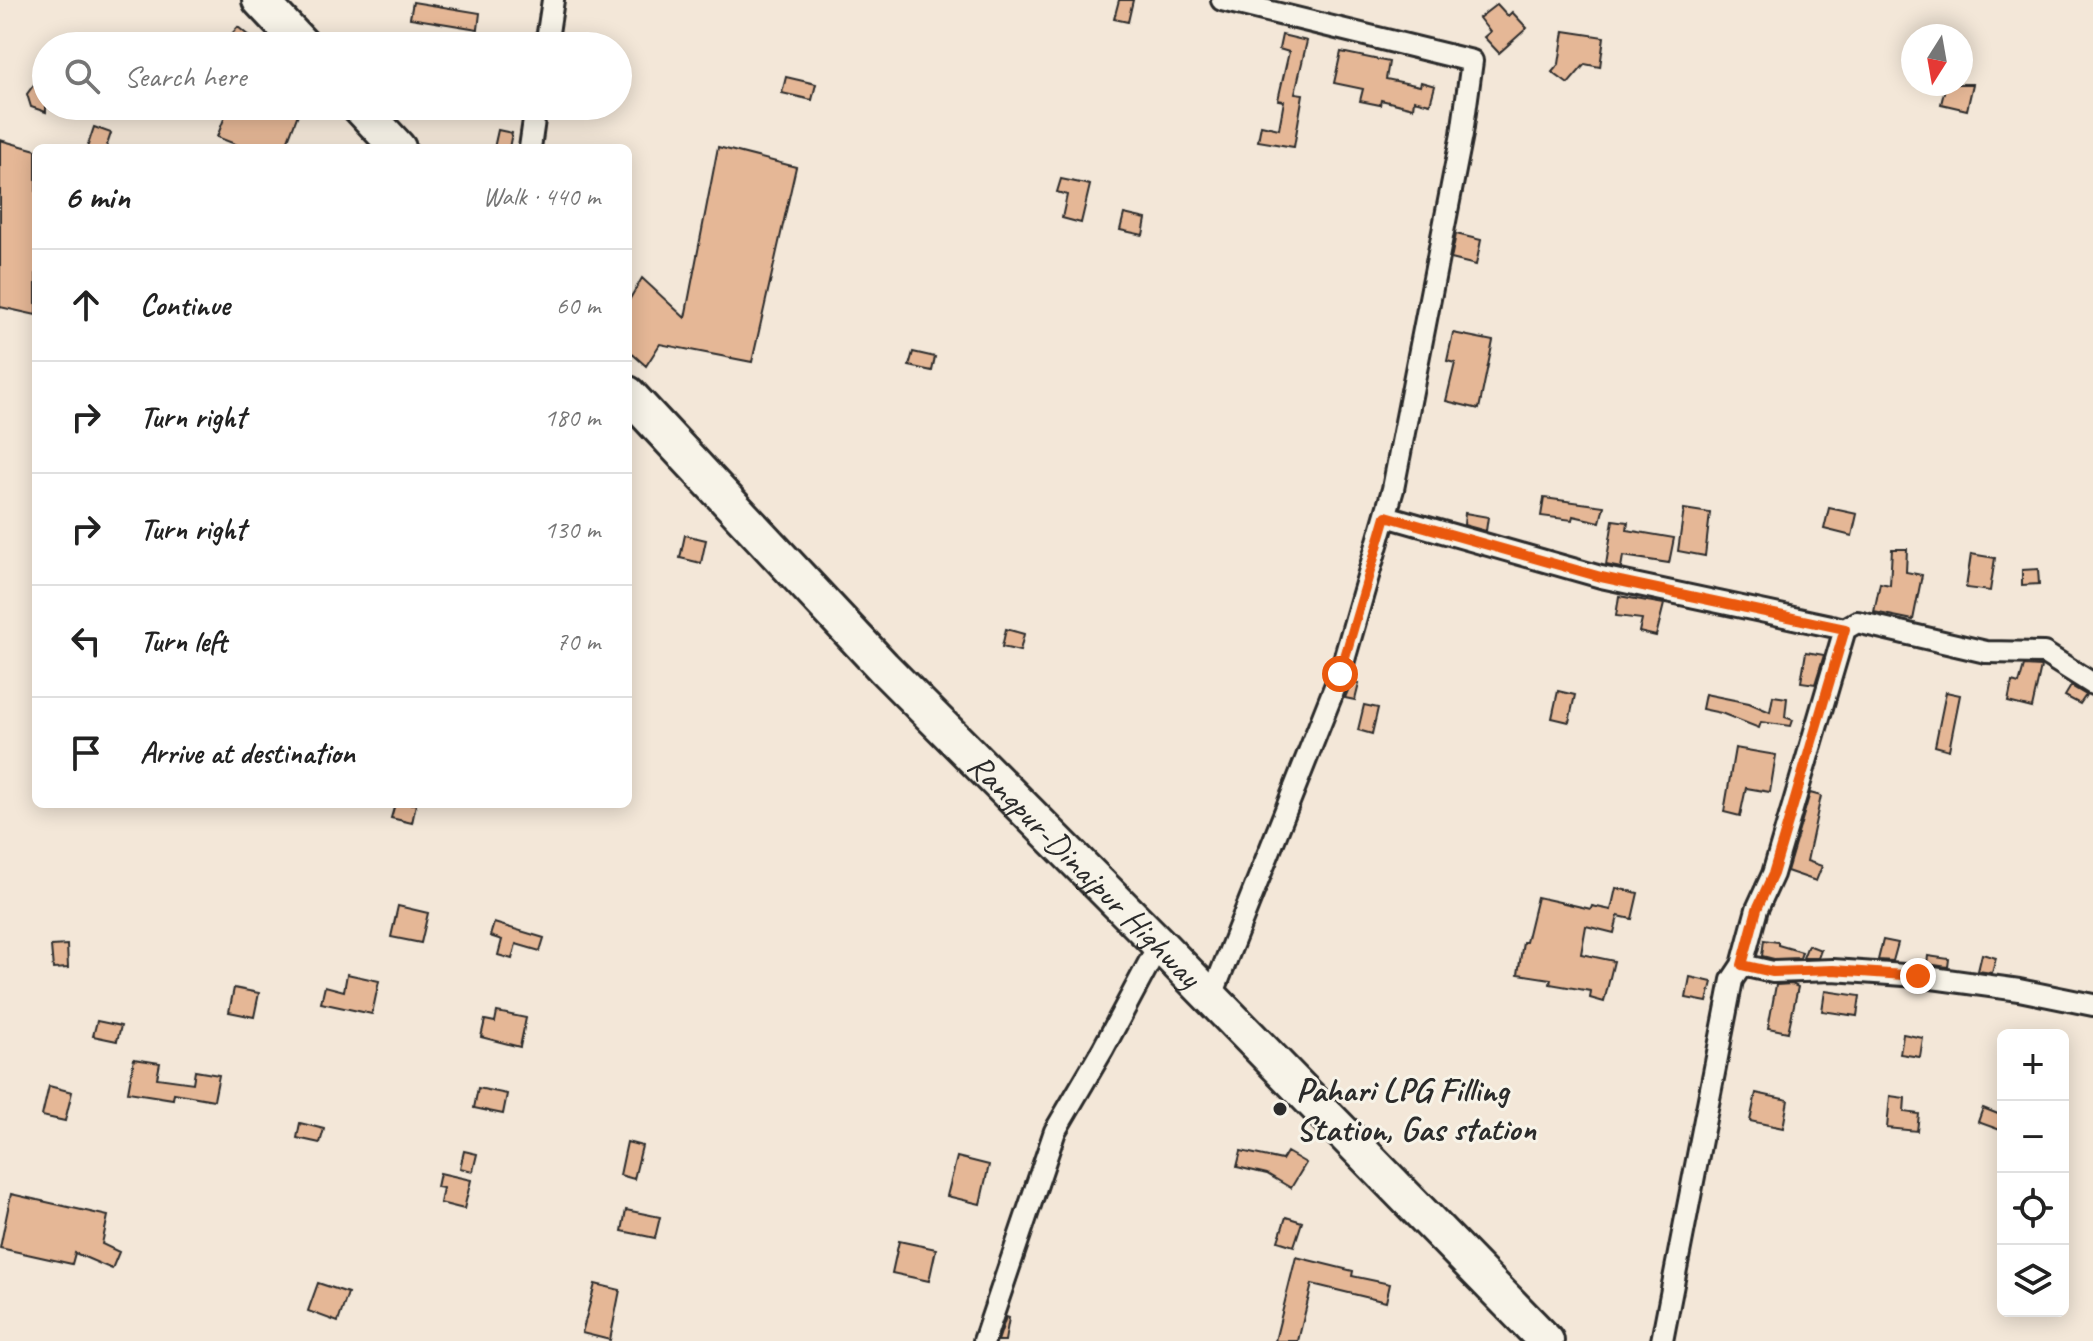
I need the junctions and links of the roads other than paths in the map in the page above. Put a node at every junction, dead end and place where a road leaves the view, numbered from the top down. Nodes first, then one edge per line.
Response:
1 (260, 0) edge
2 (553, 0) edge
3 (1222, 0) edge
4 (290, 32) edge
5 (548, 32) edge
6 (372, 120) edge
7 (534, 120) edge
8 (394, 144) edge
9 (531, 144) edge
10 (632, 398) edge
11 (1386, 516) junction
12 (1845, 629) junction
13 (2093, 684) edge
14 (1159, 944) junction
15 (1742, 965) junction
16 (1211, 998) junction
17 (2093, 1005) edge
18 (984, 1341) edge
19 (1546, 1341) edge
20 (1662, 1341) edge

1 - 4 highway
2 - 5 street
3 - 11 street
6 - 8 highway
7 - 9 street
10 - 14 highway, Rangpur-Dinajpur Highway
11 - 12 street
11 - 16 street
12 - 13 street
12 - 15 street
14 - 16 highway, Rangpur-Dinajpur Highway
14 - 18 street
15 - 17 street
15 - 20 street
16 - 19 highway, Rangpur-Dinajpur Highway

